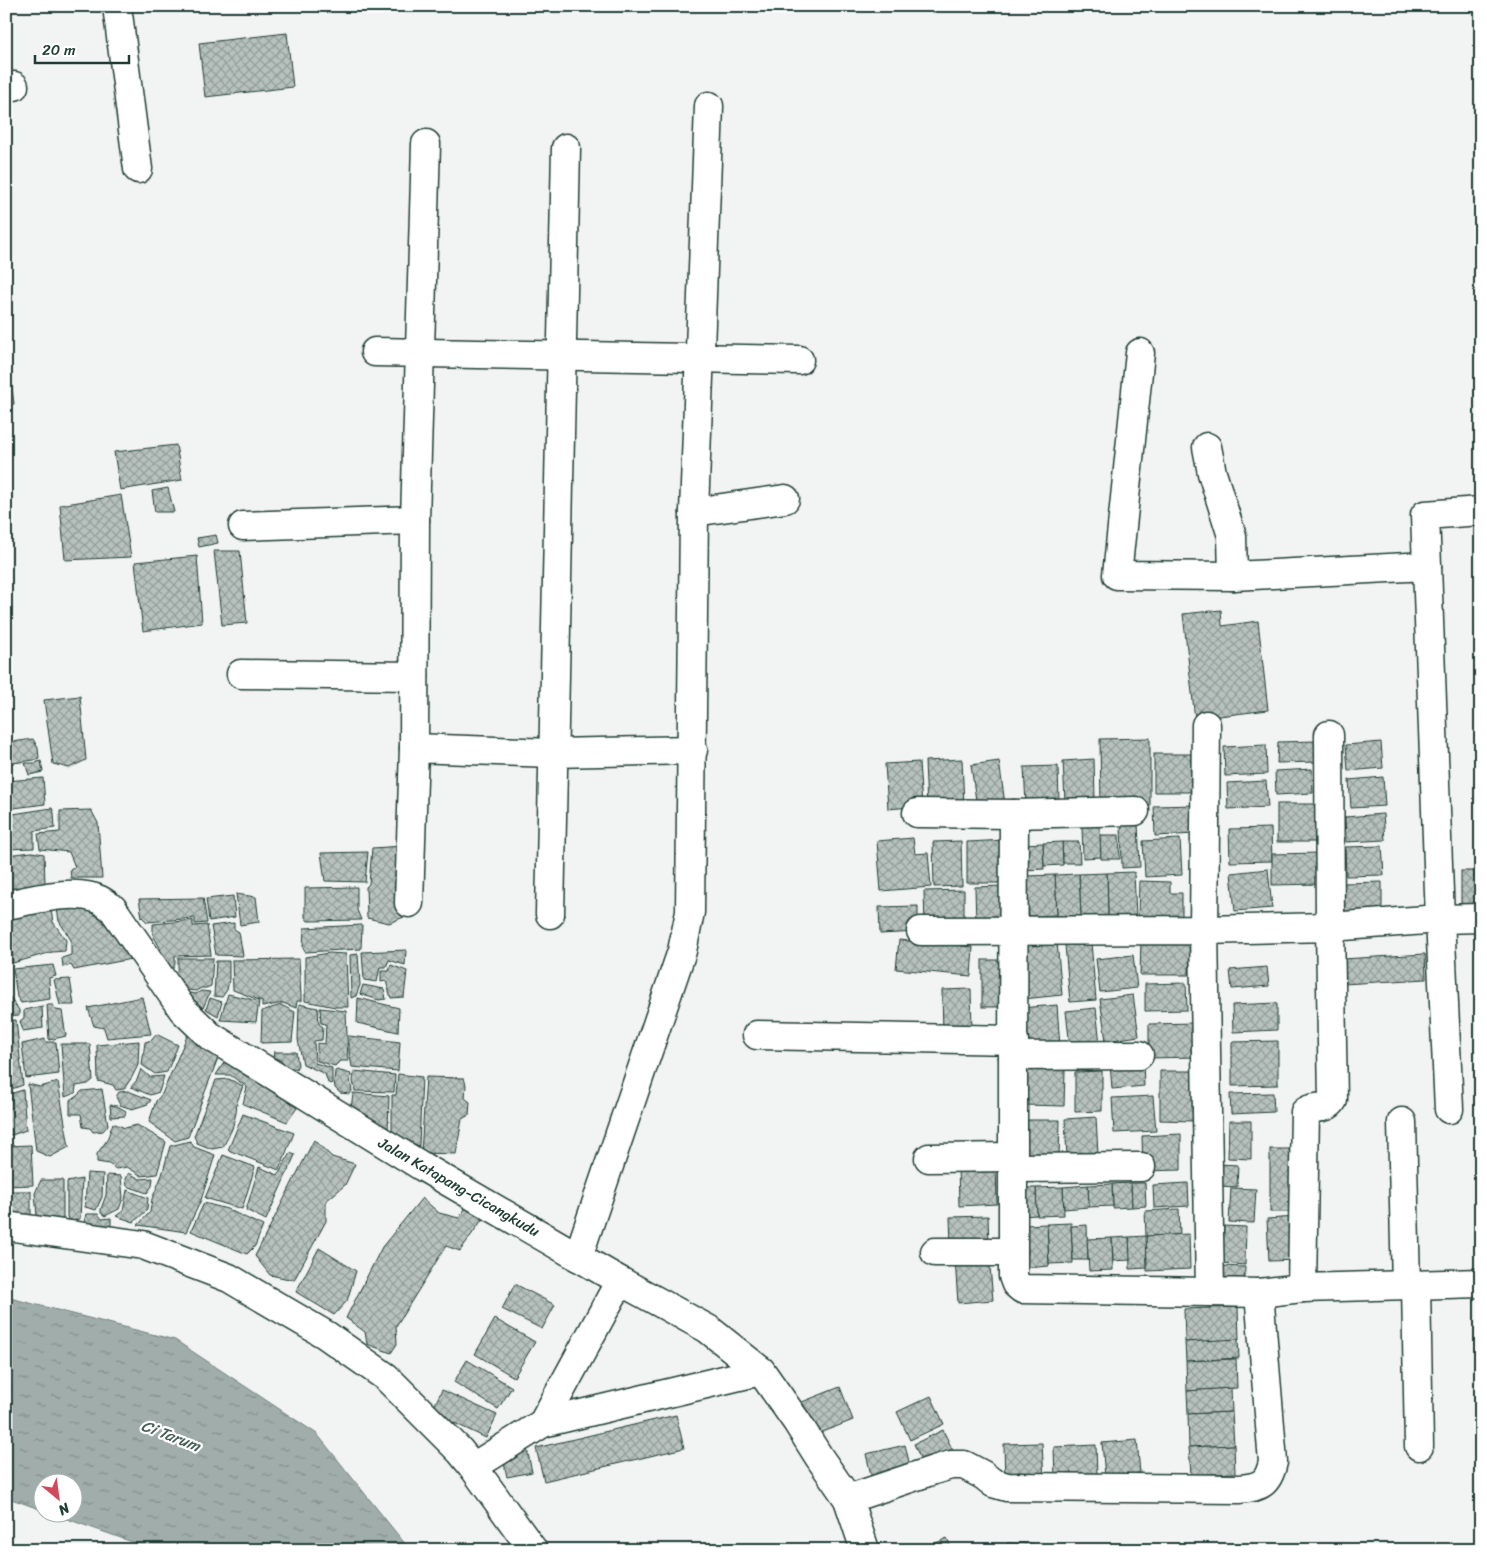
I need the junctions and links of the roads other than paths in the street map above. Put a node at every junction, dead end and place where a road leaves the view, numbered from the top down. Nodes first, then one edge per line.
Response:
1 (117, 6) edge
2 (709, 106) dead end
3 (426, 144) dead end
4 (566, 148) dead end
5 (138, 169) dead end
6 (374, 352) dead end
7 (420, 353) junction
8 (1140, 353) dead end
9 (562, 356) junction
10 (699, 358) junction
11 (800, 360) dead end
12 (1207, 447) dead end
13 (785, 499) dead end
14 (1481, 511) edge
15 (694, 512) junction
16 (416, 520) junction
17 (243, 526) dead end
18 (1427, 566) junction
19 (1233, 576) junction
20 (241, 674) dead end
21 (414, 676) junction
22 (1206, 725) dead end
23 (1329, 734) dead end
24 (414, 748) junction
25 (693, 750) junction
26 (553, 753) junction
27 (1135, 811) dead end
28 (917, 813) dead end
29 (1014, 814) junction
30 (409, 903) dead end
31 (6, 905) edge
32 (550, 914) dead end
33 (1481, 918) edge
34 (1440, 919) junction
35 (1330, 927) junction
36 (1204, 930) junction
37 (921, 931) dead end
38 (1014, 931) junction
39 (757, 1035) dead end
40 (1014, 1048) junction
41 (1139, 1055) dead end
42 (1450, 1109) dead end
43 (1402, 1122) dead end
44 (929, 1158) dead end
45 (1013, 1162) junction
46 (1141, 1167) dead end
47 (6, 1226) edge
48 (935, 1252) dead end
49 (1013, 1252) junction
50 (578, 1257) junction
51 (620, 1281) junction
52 (1481, 1283) edge
53 (1411, 1285) junction
54 (1302, 1288) junction
55 (1210, 1292) junction
56 (1260, 1293) junction
57 (760, 1371) junction
58 (543, 1423) junction
59 (1419, 1446) dead end
60 (474, 1467) junction
61 (848, 1499) junction
62 (533, 1550) edge
63 (865, 1550) edge

1 - 5 street
2 - 10 street
3 - 7 street
4 - 9 street
6 - 7 street
7 - 9 street
7 - 16 street
8 - 19 street
9 - 10 street
9 - 26 street
10 - 11 street
10 - 15 street
12 - 19 street
13 - 15 street
14 - 18 street
15 - 25 street
16 - 17 street
16 - 21 street
18 - 19 street
18 - 34 street
20 - 21 street
21 - 24 street
22 - 36 street
23 - 35 street
24 - 26 street
24 - 30 street
25 - 26 street
25 - 50 street
26 - 32 street
27 - 29 street
28 - 29 street
29 - 38 street
31 - 50 street, Jalan Katapang-Cicangkudu
33 - 34 street
34 - 35 street
34 - 42 street
35 - 36 street
35 - 54 street
36 - 38 street
36 - 55 street
37 - 38 street
38 - 40 street
39 - 40 street
40 - 41 street
40 - 45 street
43 - 53 street
44 - 45 street
45 - 46 street
45 - 49 street
47 - 60 street
48 - 49 street
49 - 55 street
50 - 51 street, Jalan Katapang-Cicangkudu
51 - 57 street, Jalan Katapang-Cicangkudu
51 - 58 street
52 - 53 street
53 - 54 street
53 - 59 street
54 - 56 street
55 - 56 street
56 - 61 street
57 - 58 street
57 - 61 street, Jalan Katapang-Cicangkudu
58 - 60 street
60 - 62 street
61 - 63 street, Jalan Katapang-Cicangkudu

